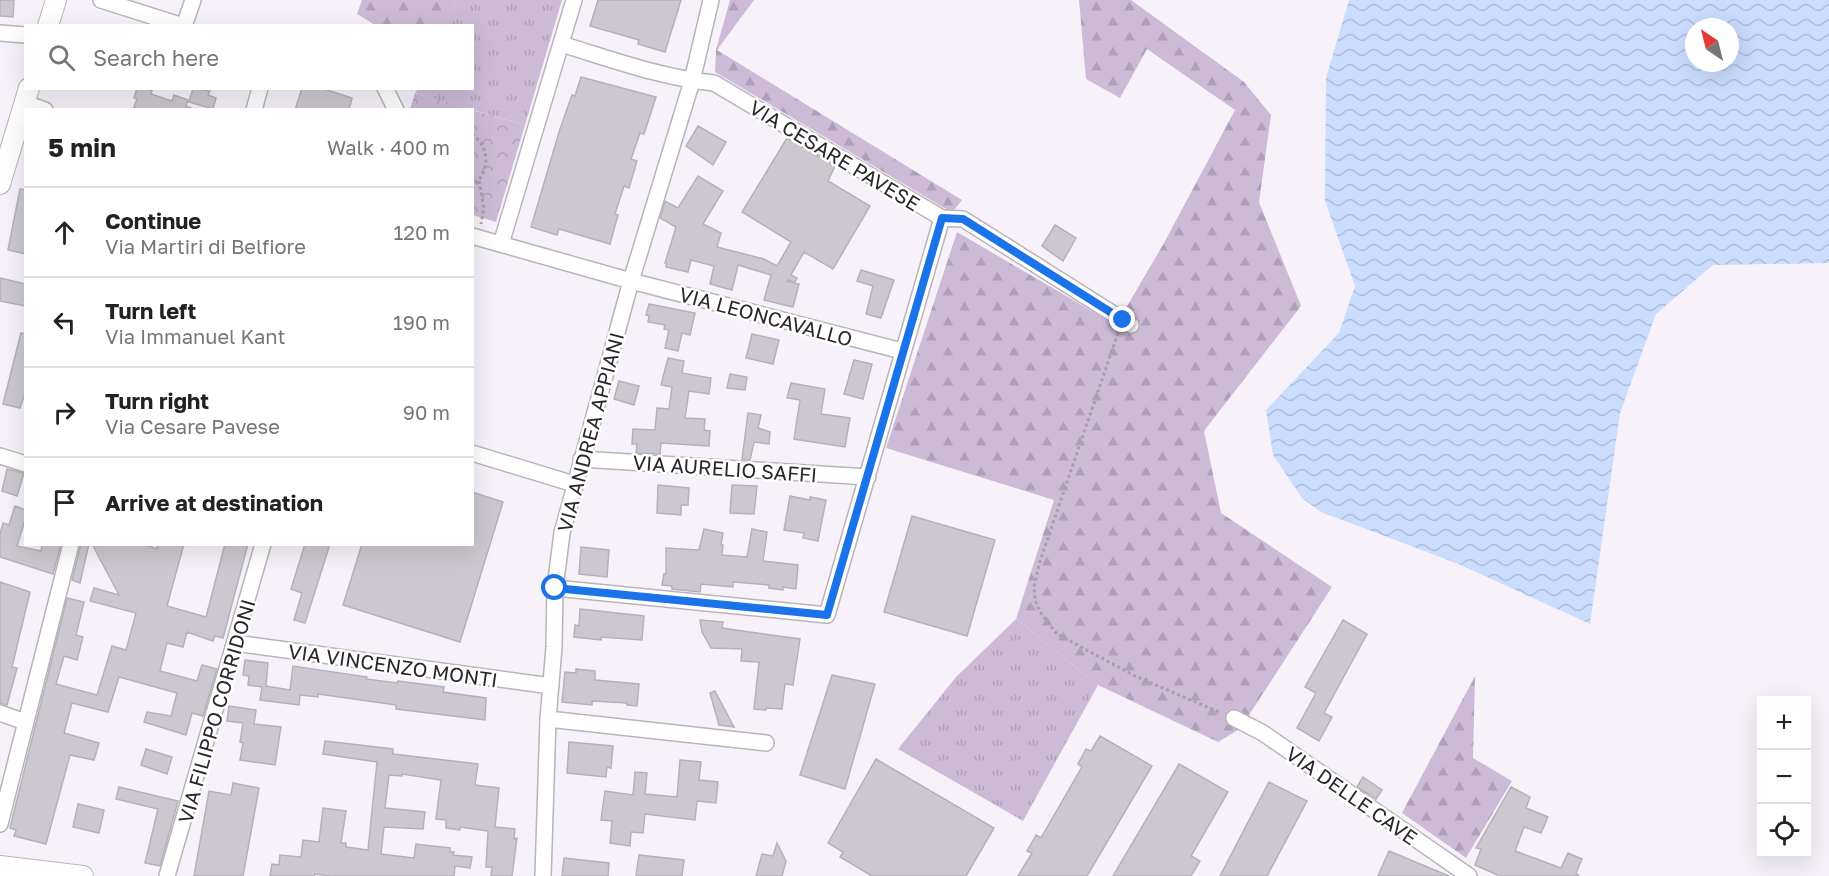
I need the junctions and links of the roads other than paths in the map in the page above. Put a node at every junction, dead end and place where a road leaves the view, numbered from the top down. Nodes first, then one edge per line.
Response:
1 (56, 0) edge
2 (101, 0) edge
3 (193, 0) edge
4 (574, 0) edge
5 (712, 4) edge
6 (49, 24) edge
7 (178, 24) edge
8 (185, 24) edge
9 (0, 33) edge
10 (24, 35) edge
11 (561, 44) junction
12 (692, 81) junction
13 (259, 90) edge
14 (386, 90) edge
15 (27, 96) edge
16 (42, 108) edge
17 (255, 108) edge
18 (395, 108) edge
19 (0, 184) edge
20 (942, 218) junction
21 (475, 237) edge
22 (501, 244) junction
23 (631, 281) junction
24 (1127, 322) road end
25 (902, 351) junction
26 (474, 454) edge
27 (0, 456) edge
28 (581, 459) junction
29 (24, 463) edge
30 (868, 477) junction
31 (574, 484) junction
32 (70, 546) edge
33 (262, 546) edge
34 (555, 588) junction
35 (235, 643) junction
36 (551, 686) junction
37 (0, 713) edge
38 (1234, 718) road end
39 (548, 719) junction
40 (26, 722) junction
41 (766, 743) dead end
42 (0, 824) edge
43 (0, 866) edge
44 (83, 876) edge
45 (167, 876) edge
46 (543, 876) edge
47 (1469, 876) edge

1 - 6 main road
2 - 7 street
3 - 8 street
4 - 11 street
5 - 12 street, VIA ANDREA APPIANI
9 - 10 street
11 - 12 street, VIA CESARE PAVESE
11 - 22 street
12 - 20 street, VIA CESARE PAVESE
12 - 23 street, VIA ANDREA APPIANI
13 - 17 street
14 - 18 street
15 - 16 street
15 - 19 main road
20 - 24 street, VIA CESARE PAVESE
20 - 25 street
21 - 22 street, VIA LEONCAVALLO
22 - 23 street, VIA LEONCAVALLO
23 - 25 street, VIA LEONCAVALLO
23 - 28 street, VIA ANDREA APPIANI
25 - 30 street
26 - 31 street
27 - 29 street
28 - 30 street, VIA AURELIO SAFFI
28 - 31 street, VIA ANDREA APPIANI
30 - 34 street
31 - 34 street, VIA ANDREA APPIANI
32 - 40 street
33 - 35 street, VIA FILIPPO CORRIDONI
34 - 36 street, VIA ANDREA APPIANI
35 - 36 street, VIA VINCENZO MONTI
35 - 45 street, VIA FILIPPO CORRIDONI
36 - 39 street, VIA ANDREA APPIANI
37 - 40 street
38 - 47 street, VIA DELLE CAVE
39 - 41 street
39 - 46 street, VIA ANDREA APPIANI
40 - 42 street
43 - 44 main road

